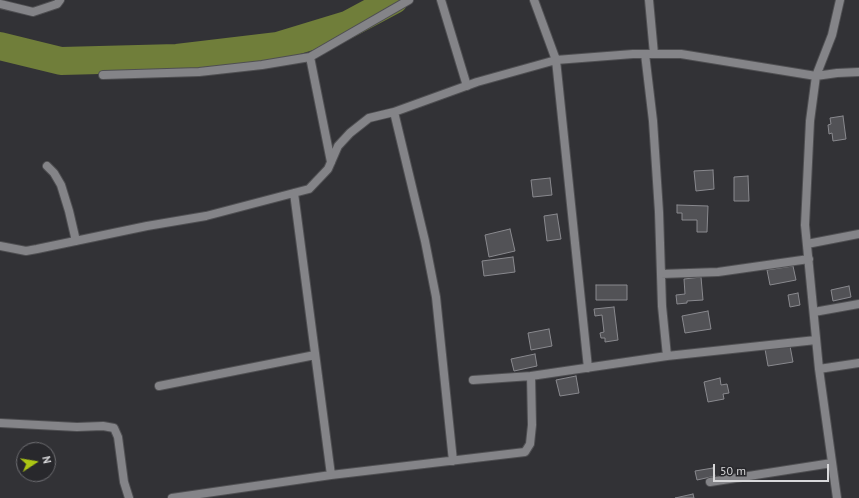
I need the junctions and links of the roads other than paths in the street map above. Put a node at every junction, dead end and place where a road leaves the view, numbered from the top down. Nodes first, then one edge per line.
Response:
1 (60, 0) edge
2 (409, 0) edge
3 (441, 0) edge
4 (534, 0) edge
5 (649, 0) edge
6 (840, 0) edge
7 (0, 4) edge
8 (645, 54) junction
9 (654, 54) junction
10 (310, 57) junction
11 (556, 60) junction
12 (859, 72) edge
13 (103, 75) dead end
14 (816, 76) junction
15 (467, 86) junction
16 (394, 112) junction
17 (331, 162) junction
18 (47, 166) dead end
19 (294, 193) junction
20 (859, 234) edge
21 (76, 241) junction
22 (807, 244) junction
23 (0, 246) edge
24 (809, 259) junction
25 (661, 274) junction
26 (859, 304) edge
27 (814, 312) junction
28 (816, 340) junction
29 (315, 355) junction
30 (667, 356) junction
31 (859, 363) edge
32 (588, 368) junction
33 (819, 369) junction
34 (531, 376) junction
35 (473, 380) dead end
36 (159, 386) dead end
37 (0, 424) edge
38 (453, 461) junction
39 (832, 463) junction
40 (331, 475) junction
41 (710, 482) dead end
42 (129, 498) edge
43 (172, 498) edge
44 (837, 498) edge

1 - 7 street
2 - 10 street
3 - 15 street
4 - 11 street
5 - 9 street
6 - 14 street
8 - 9 street
8 - 11 street
8 - 25 street
9 - 14 street
10 - 13 street
10 - 17 street
11 - 15 street
11 - 32 street
12 - 14 street
14 - 22 street
15 - 16 street
16 - 17 street
16 - 38 street
17 - 19 street
18 - 21 street
19 - 21 street
19 - 29 street
20 - 22 street
21 - 23 street
22 - 24 street
24 - 25 street
24 - 27 street
25 - 30 street
26 - 27 street
27 - 28 street
28 - 30 street
28 - 33 street
29 - 36 street
29 - 40 street
30 - 32 street
31 - 33 street
32 - 34 street
33 - 39 street
34 - 35 street
34 - 38 street
37 - 42 street
38 - 40 street
39 - 41 street
39 - 44 street
40 - 43 street

